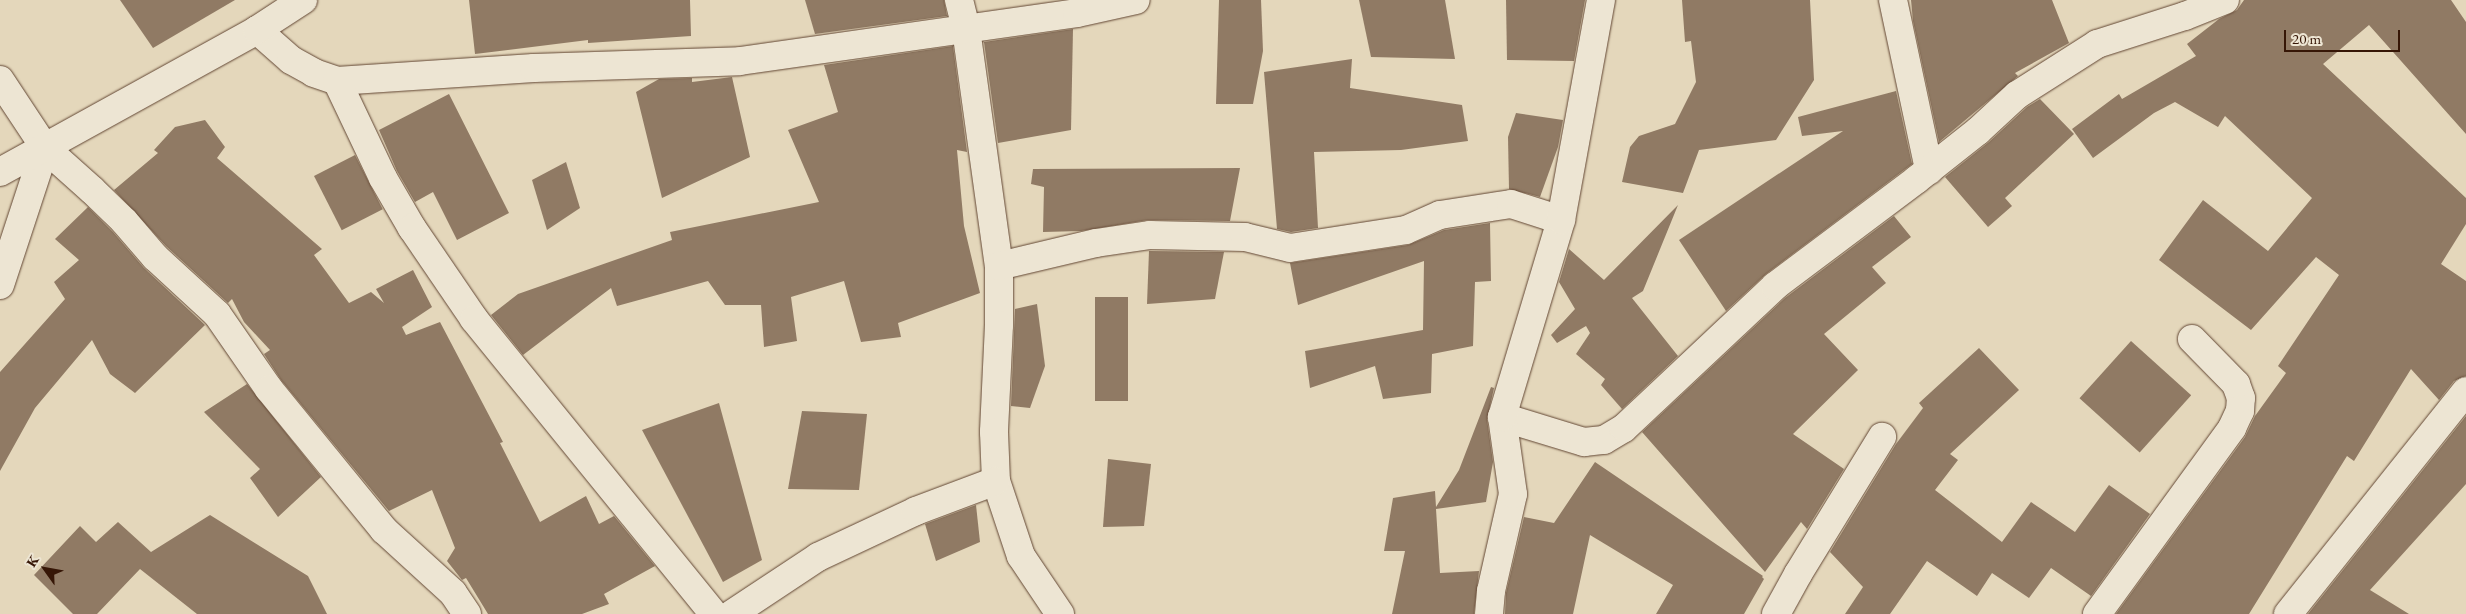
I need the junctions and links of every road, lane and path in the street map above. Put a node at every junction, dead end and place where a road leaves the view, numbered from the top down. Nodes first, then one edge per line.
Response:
1 (303, 0) edge
2 (959, 0) edge
3 (1136, 0) edge
4 (1602, 0) edge
5 (1893, 0) edge
6 (2226, 0) edge
7 (966, 29) junction
8 (257, 30) junction
9 (0, 80) edge
10 (338, 81) junction
11 (46, 148) junction
12 (1929, 170) junction
13 (0, 172) edge
14 (1560, 220) junction
15 (999, 266) junction
16 (0, 285) edge
17 (2192, 338) dead end
18 (2466, 391) edge
19 (1502, 417) junction
20 (1882, 437) dead end
21 (996, 481) junction
22 (467, 614) edge
23 (714, 614) edge
24 (732, 614) edge
25 (1060, 614) edge
26 (1489, 614) edge
27 (1776, 614) edge
28 (2097, 614) edge
29 (2288, 614) edge

1 - 8 street
2 - 7 street
3 - 7 street
4 - 14 street
5 - 12 street
6 - 12 street
7 - 10 street
7 - 15 street
8 - 10 street
8 - 11 street
9 - 11 street
10 - 23 street
11 - 13 street
11 - 16 street
11 - 22 street
12 - 19 street
14 - 15 street
14 - 19 street
15 - 21 street
17 - 28 street
18 - 29 street
19 - 26 street
20 - 27 street
21 - 24 street
21 - 25 street

